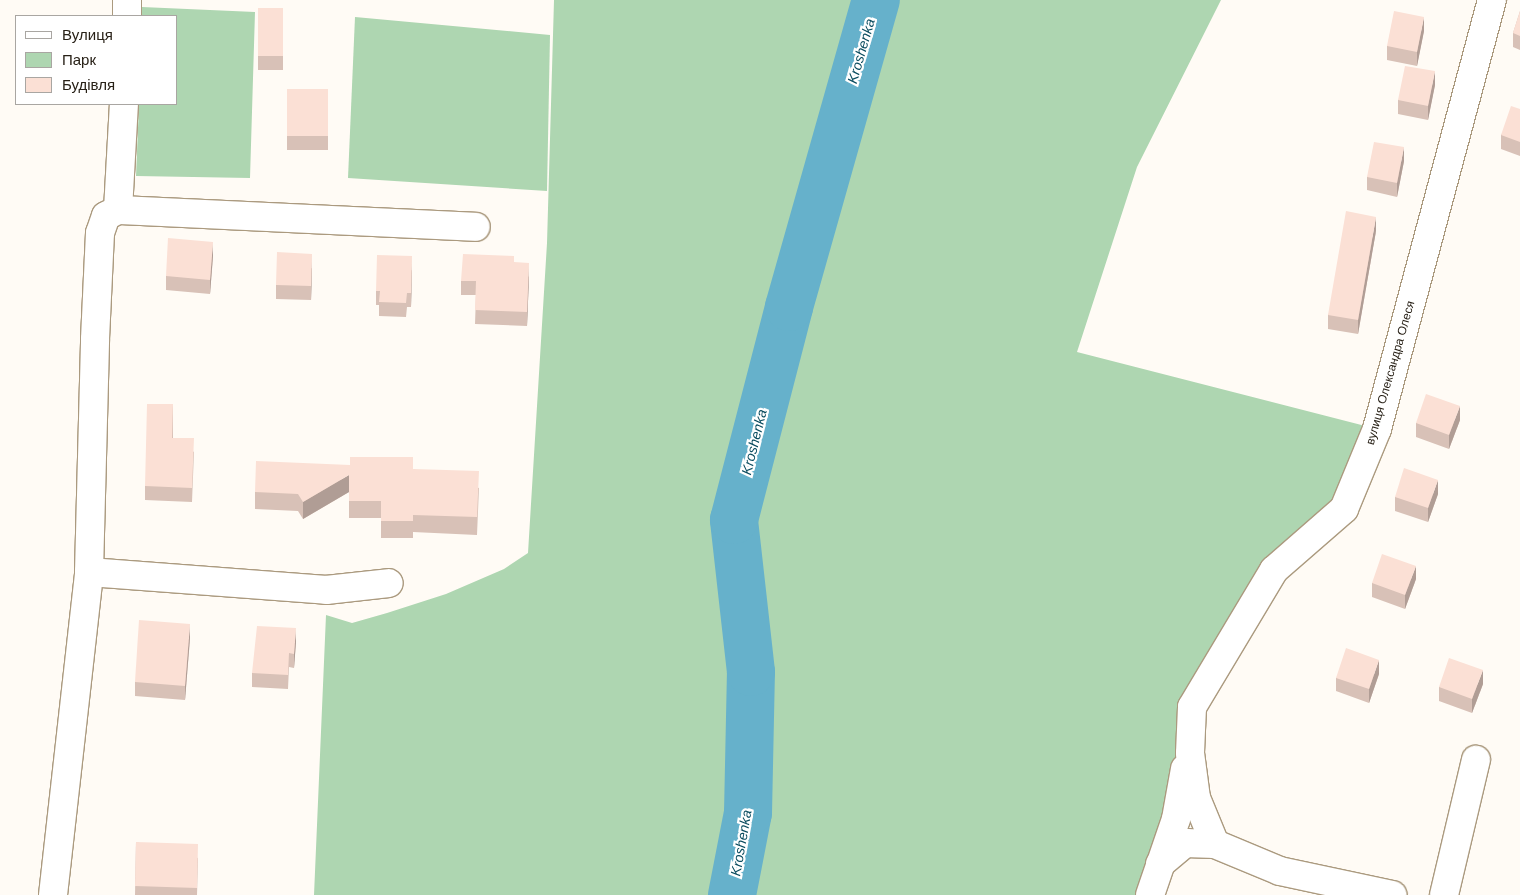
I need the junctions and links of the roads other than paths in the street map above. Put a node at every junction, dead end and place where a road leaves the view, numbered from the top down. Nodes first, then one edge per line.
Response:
1 (127, 0) edge
2 (1492, 0) edge
3 (127, 15) edge
4 (124, 105) edge
5 (118, 210) junction
6 (476, 227) dead end
7 (89, 572) junction
8 (389, 582) dead end
9 (1190, 753) junction
10 (1476, 760) dead end
11 (1215, 844) junction
12 (1160, 864) junction
13 (53, 895) edge
14 (1150, 895) edge
15 (1392, 895) edge
16 (1444, 895) edge

1 - 3 street
2 - 9 street, вулиця Олександра Олеся
4 - 5 street
5 - 6 street
5 - 7 street
7 - 8 street
7 - 13 street
9 - 11 street
9 - 12 street
10 - 16 street
11 - 12 street
11 - 15 street
12 - 14 street

